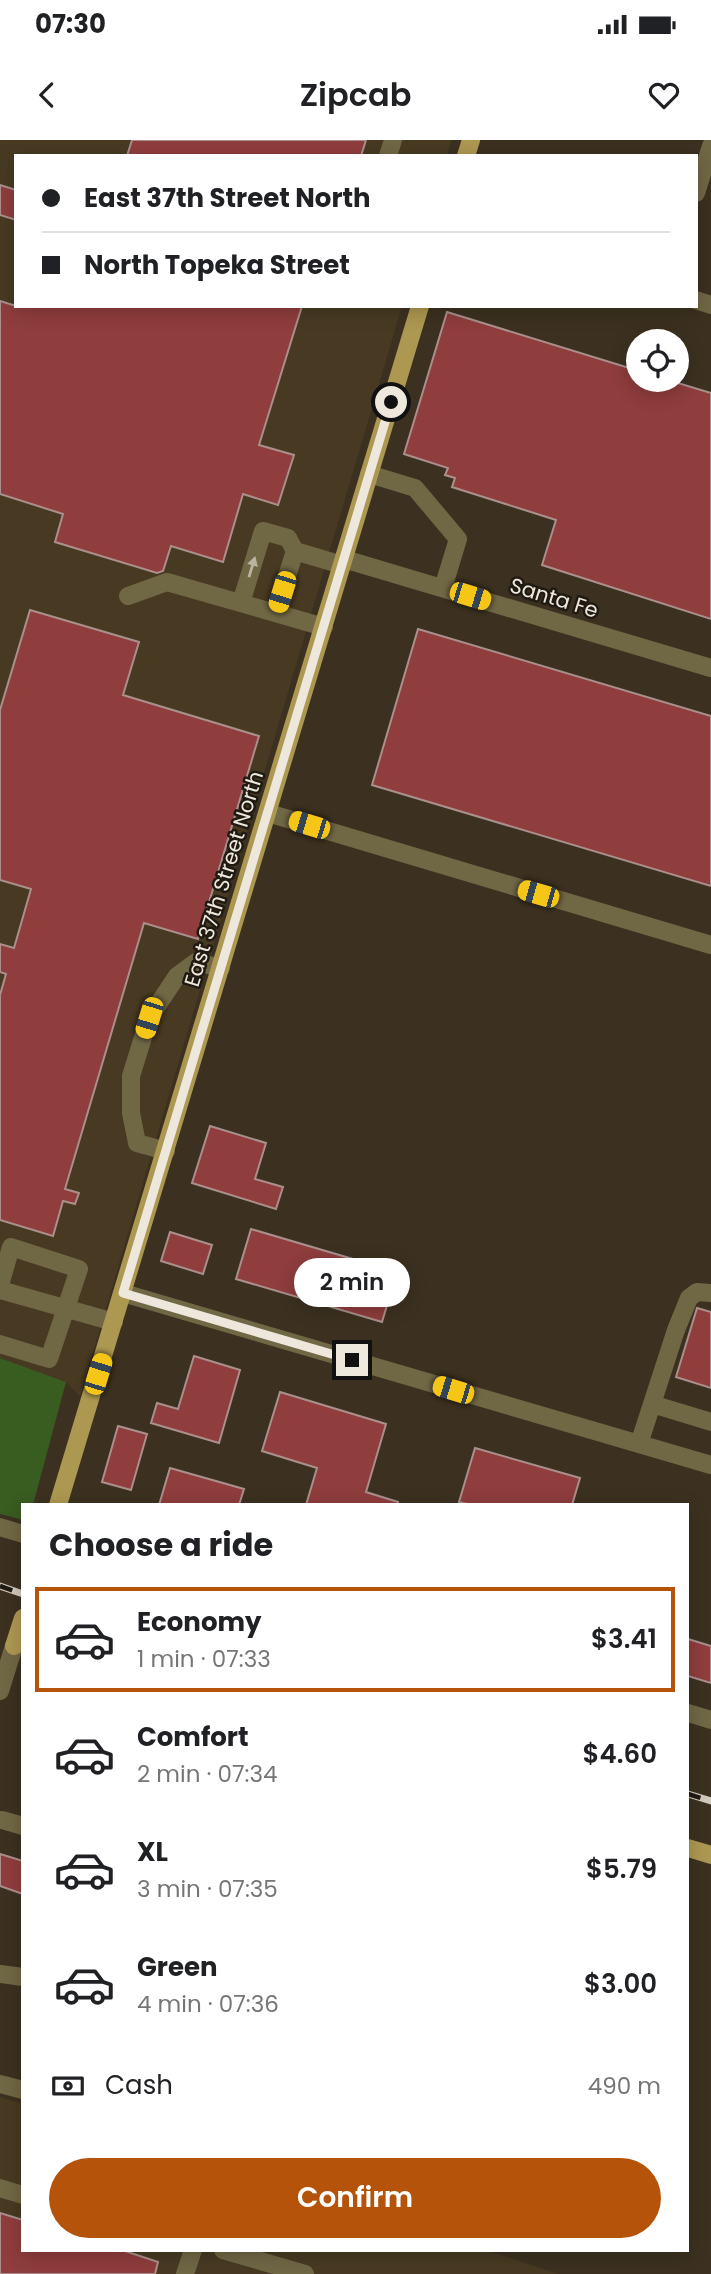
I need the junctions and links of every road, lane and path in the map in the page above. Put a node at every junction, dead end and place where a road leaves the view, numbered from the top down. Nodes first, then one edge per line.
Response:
1 (711, 146) edge
2 (698, 187) edge
3 (419, 308) edge
4 (369, 474) junction
5 (295, 551) junction
6 (343, 562) junction
7 (443, 588) junction
8 (128, 596) dead end
9 (241, 603) junction
10 (275, 613) junction
11 (324, 627) junction
12 (711, 668) edge
13 (268, 813) junction
14 (711, 945) edge
15 (221, 968) junction
16 (166, 1151) junction
17 (0, 1288) edge
18 (123, 1293) junction
19 (711, 1293) edge
20 (66, 1309) junction
21 (114, 1322) junction
22 (0, 1344) edge
23 (652, 1404) junction
24 (711, 1422) edge
25 (639, 1444) junction
26 (711, 1465) edge
27 (59, 1503) edge
28 (0, 1527) edge
29 (21, 1533) edge
30 (21, 1623) edge
31 (12, 1646) edge
32 (0, 1691) edge
33 (689, 1713) edge
34 (711, 1720) edge
35 (2, 1820) dead end
36 (21, 1825) edge
37 (689, 1848) edge
38 (711, 1855) edge
39 (0, 1973) edge
40 (21, 1978) edge
41 (0, 2084) edge
42 (21, 2089) edge
43 (0, 2188) edge
44 (21, 2194) edge
45 (192, 2252) edge
46 (230, 2252) edge
47 (185, 2274) edge
48 (305, 2274) edge

1 - 2 street
3 - 4 main road, East 37th Street North
4 - 6 main road, East 37th Street North
4 - 7 street
5 - 6 street, Santa Fe
9 -> 5 street, Santa Fe
5 - 10 street
6 - 7 street, Santa Fe
6 - 11 main road, East 37th Street North
7 - 12 street, Santa Fe
8 - 9 street
9 - 10 street
10 - 11 street
11 - 13 main road, East 37th Street North
13 - 14 street
13 - 15 main road, East 37th Street North
15 - 16 main road, East 37th Street North
15 - 16 street
16 - 18 main road, East 37th Street North
17 - 20 street
17 - 20 street
18 - 21 main road, East 37th Street North
18 - 25 street
19 - 23 street
20 - 21 street
20 - 22 street
21 - 27 main road, East 37th Street North
23 - 24 street
23 - 25 street
25 - 26 street
28 - 29 street
30 - 31 main road
31 - 32 street
33 - 34 street
35 - 36 street
37 - 38 main road
39 - 40 street
41 - 42 street
43 - 44 street
45 - 47 street
46 - 48 street

